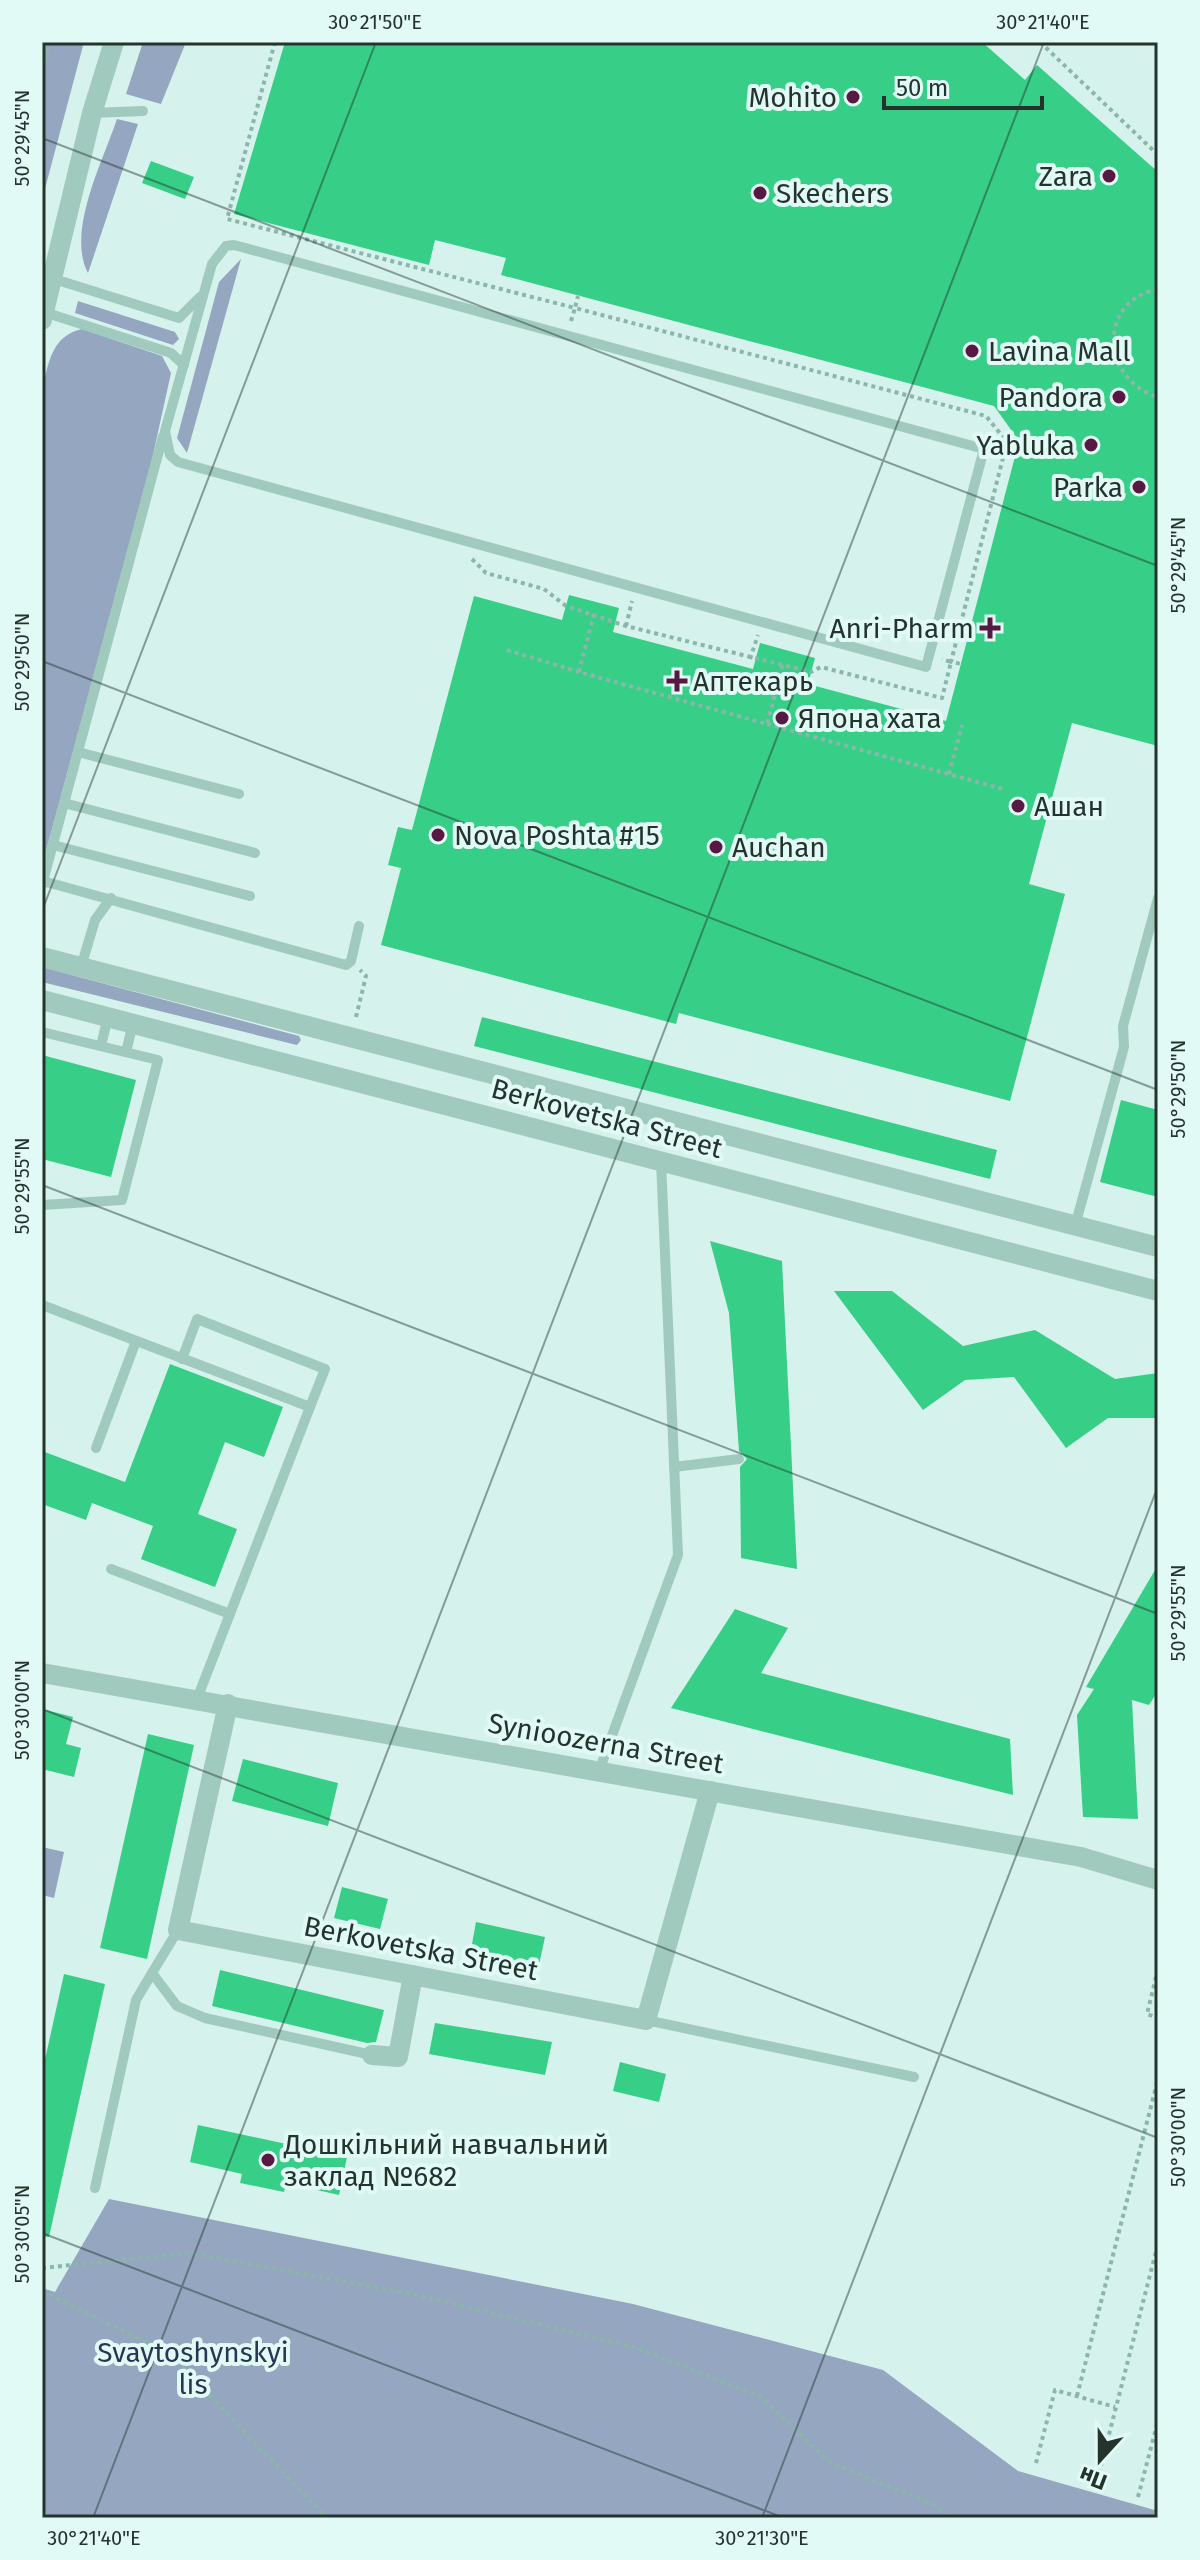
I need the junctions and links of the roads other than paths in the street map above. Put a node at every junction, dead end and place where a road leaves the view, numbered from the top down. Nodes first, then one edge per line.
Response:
1 (114, 42) edge
2 (143, 111) dead end
3 (92, 113) junction
4 (50, 278) junction
5 (205, 289) junction
6 (43, 316) edge
7 (184, 365) junction
8 (165, 431) junction
9 (78, 752) junction
10 (239, 794) dead end
11 (64, 803) junction
12 (53, 845) junction
13 (255, 853) dead end
14 (43, 883) edge
15 (250, 896) dead end
16 (111, 898) junction
17 (1158, 898) edge
18 (359, 926) dead end
19 (42, 957) edge
20 (81, 967) junction
21 (42, 1000) edge
22 (108, 1016) junction
23 (133, 1023) junction
24 (42, 1032) edge
25 (101, 1046) junction
26 (126, 1052) junction
27 (661, 1161) junction
28 (42, 1205) edge
29 (1075, 1226) junction
30 (1158, 1247) edge
31 (1158, 1291) edge
32 (42, 1305) edge
33 (136, 1341) junction
34 (182, 1359) junction
35 (310, 1407) junction
36 (96, 1448) dead end
37 (739, 1459) dead end
38 (674, 1467) junction
39 (111, 1569) dead end
40 (230, 1614) junction
41 (42, 1673) edge
42 (197, 1699) junction
43 (228, 1704) junction
44 (599, 1771) junction
45 (710, 1791) junction
46 (1158, 1880) edge
47 (178, 1930) junction
48 (152, 1973) junction
49 (413, 1975) junction
50 (646, 2020) junction
51 (372, 2055) joint
52 (914, 2077) dead end
53 (95, 2188) dead end

1 - 3 street
2 - 3 lane
3 - 4 street
4 - 5 lane
4 - 6 street
5 - 7 lane
5 - 8 lane
6 - 7 lane
7 - 8 lane
8 - 9 lane
9 - 10 lane
9 - 11 lane
11 - 12 lane
11 - 13 lane
12 - 14 lane
12 - 15 lane
14 - 16 lane
16 - 18 lane
16 - 20 lane
17 - 29 lane
19 - 20 street, Berkovetska Street
20 - 29 street, Berkovetska Street
21 - 22 street, Berkovetska Street
22 - 23 street, Berkovetska Street
22 - 25 lane
23 - 26 lane
23 - 27 street, Berkovetska Street
24 - 25 lane
25 - 26 lane
26 - 28 lane
27 - 31 street, Berkovetska Street
27 - 38 lane
29 - 30 street, Berkovetska Street
32 - 33 lane
33 - 34 lane
33 - 36 lane
34 - 35 lane
34 - 35 lane
35 - 40 lane
37 - 38 lane
38 - 44 lane
39 - 40 lane
40 - 42 lane
41 - 42 street, Synioozerna Street
42 - 43 street, Synioozerna Street
43 - 44 street, Synioozerna Street
43 - 47 street
44 - 45 street, Synioozerna Street
45 - 46 street, Synioozerna Street
45 - 50 street
47 - 48 lane
47 - 49 street, Berkovetska Street
48 - 51 lane
48 - 53 lane
49 - 50 street, Berkovetska Street
49 - 51 street
50 - 52 lane

